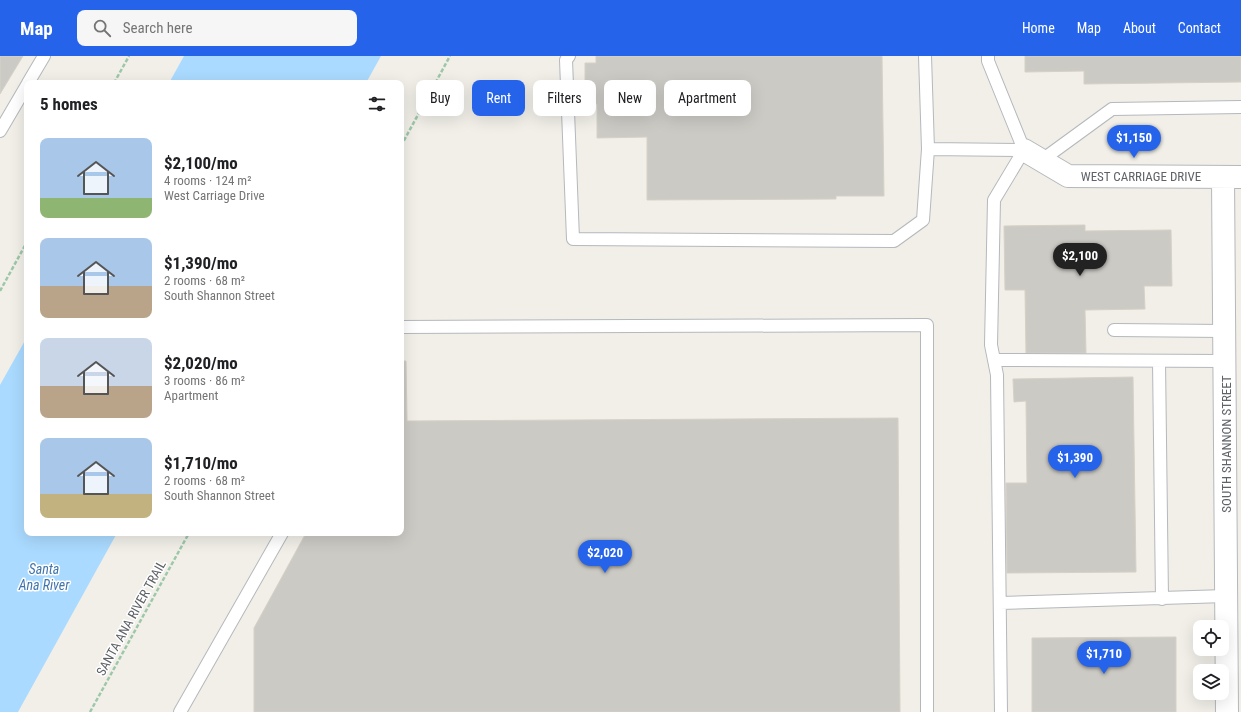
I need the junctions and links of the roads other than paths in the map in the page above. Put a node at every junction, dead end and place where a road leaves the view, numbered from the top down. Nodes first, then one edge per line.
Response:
1 (44, 56) edge
2 (569, 56) edge
3 (925, 56) edge
4 (988, 56) edge
5 (30, 80) edge
6 (24, 91) edge
7 (1241, 107) edge
8 (0, 131) edge
9 (928, 149) junction
10 (1033, 155) junction
11 (1232, 177) edge
12 (404, 327) edge
13 (1114, 330) dead end
14 (1224, 331) junction
15 (994, 360) junction
16 (1158, 361) junction
17 (1225, 361) junction
18 (280, 536) edge
19 (1226, 596) junction
20 (1162, 599) junction
21 (1000, 603) junction
22 (1234, 624) edge
23 (1234, 682) edge
24 (180, 712) edge
25 (927, 712) edge
26 (1001, 712) edge
27 (1227, 712) edge

1 - 5 lane
2 - 9 lane
3 - 9 lane
4 - 10 lane
6 - 8 lane
7 - 10 lane
9 - 10 lane
10 - 11 street, WEST CARRIAGE DRIVE
10 - 15 lane
11 - 14 street, SOUTH SHANNON STREET
12 - 25 lane
13 - 14 lane
14 - 17 street, SOUTH SHANNON STREET
15 - 16 lane
15 - 21 lane
16 - 17 lane
16 - 20 lane
17 - 19 street, SOUTH SHANNON STREET
18 - 24 lane
19 - 20 lane
19 - 22 street, SOUTH SHANNON STREET
20 - 21 lane
21 - 26 lane
22 - 23 street, SOUTH SHANNON STREET
23 - 27 street, SOUTH SHANNON STREET

